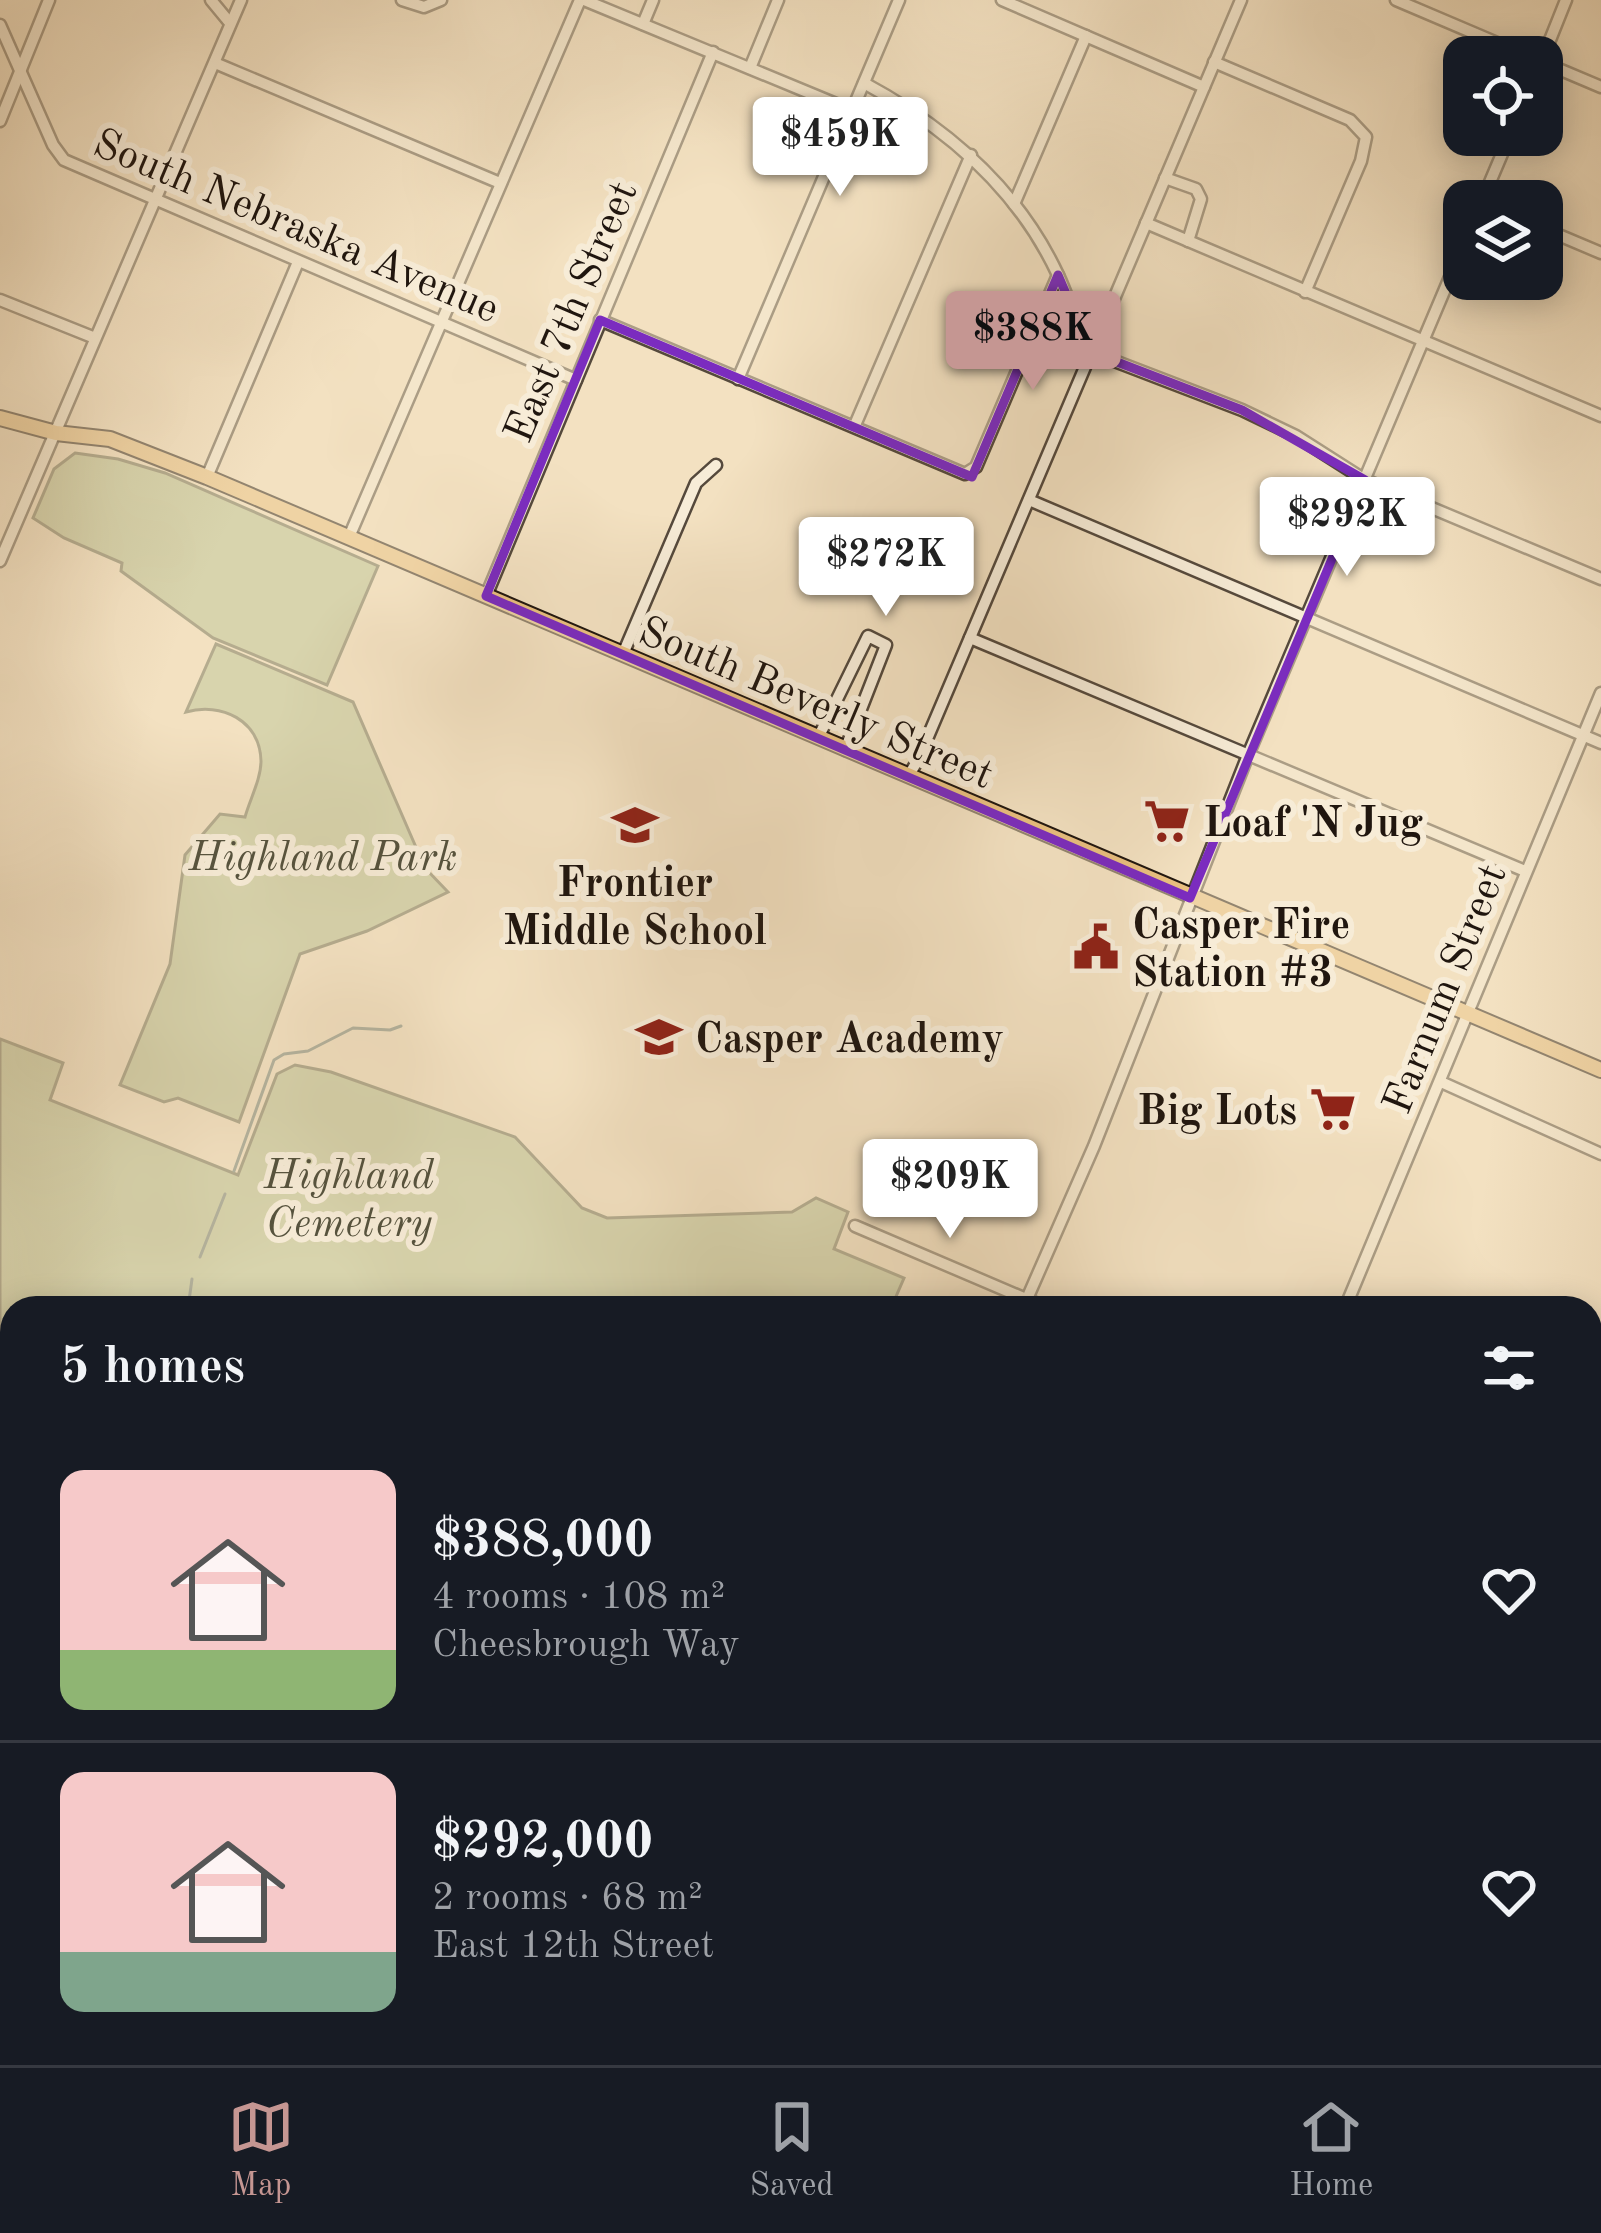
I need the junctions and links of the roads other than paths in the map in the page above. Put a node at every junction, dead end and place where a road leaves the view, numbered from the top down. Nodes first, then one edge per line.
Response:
1 (50, 0) edge
2 (212, 0) edge
3 (241, 0) edge
4 (402, 0) edge
5 (441, 0) edge
6 (582, 0) edge
7 (653, 0) edge
8 (778, 0) edge
9 (899, 0) edge
10 (1002, 0) edge
11 (1240, 0) edge
12 (1566, 0) edge
13 (1399, 1) edge
14 (230, 23) junction
15 (643, 24) junction
16 (0, 25) edge
17 (1086, 36) junction
18 (1481, 36) edge
19 (1552, 36) edge
20 (713, 52) junction
21 (1214, 62) junction
22 (214, 63) junction
23 (749, 68) junction
24 (21, 70) junction
25 (1563, 70) edge
26 (864, 83) junction
27 (1204, 87) junction
28 (1601, 87) edge
29 (853, 111) junction
30 (0, 121) edge
31 (971, 155) junction
32 (1166, 178) junction
33 (500, 183) junction
34 (155, 198) junction
35 (1014, 204) junction
36 (1146, 223) junction
37 (1563, 237) edge
38 (1188, 241) junction
39 (1601, 253) edge
40 (298, 262) junction
41 (1058, 275) junction
42 (1305, 292) junction
43 (1443, 294) edge
44 (0, 300) edge
45 (600, 320) junction
46 (442, 321) junction
47 (95, 338) junction
48 (1423, 341) junction
49 (1090, 352) junction
50 (738, 379) junction
51 (576, 380) junction
52 (1601, 416) edge
53 (0, 418) edge
54 (855, 425) junction
55 (56, 433) junction
56 (716, 465) dead end
57 (207, 477) junction
58 (1364, 480) junction
59 (1029, 500) junction
60 (349, 537) junction
61 (0, 561) edge
62 (1601, 579) edge
63 (486, 596) junction
64 (1306, 617) junction
65 (970, 638) junction
66 (622, 654) junction
67 (1601, 693) edge
68 (1583, 735) junction
69 (818, 739) junction
70 (1601, 743) edge
71 (845, 750) junction
72 (1248, 755) junction
73 (908, 776) junction
74 (1526, 871) junction
75 (1190, 898) junction
76 (1467, 1013) junction
77 (1601, 1070) edge
78 (1441, 1082) junction
79 (1601, 1154) edge
80 (855, 1226) dead end
81 (1007, 1296) edge
82 (1027, 1296) edge
83 (1351, 1296) edge

1 - 24 street
2 - 14 street
3 - 14 street
4 - 5 street
6 - 15 street
6 - 33 street
7 - 15 street
8 - 23 street
9 - 26 street
10 - 17 street
11 - 21 street
12 - 19 street
13 - 18 street
14 - 22 street
15 - 20 street
16 - 24 street, South Nebraska Avenue
17 - 27 street
17 - 35 street
20 - 23 street
20 - 45 street, East 7th Street
21 - 27 street
21 - 42 street
22 - 33 street
22 - 34 street
23 - 29 street
24 - 30 street
24 - 34 street, South Nebraska Avenue
25 - 28 street
26 - 29 street
26 - 31 street
27 - 32 street
29 - 50 street
31 - 35 street
31 - 54 street
32 - 36 street
32 - 38 street
33 - 46 street
34 - 40 street, South Nebraska Avenue
34 - 47 street
35 - 41 street
36 - 38 street
36 - 49 street
37 - 39 street
38 - 42 street
40 - 46 street, South Nebraska Avenue
40 - 57 street
41 - 49 street
41 - 54 street
42 - 48 street
43 - 48 street
44 - 47 street
45 - 50 street
45 - 51 street, East 7th Street
46 - 51 street, South Nebraska Avenue
46 - 60 street
47 - 55 street
48 - 52 street
48 - 58 street
49 - 58 street
49 - 59 street
50 - 54 street
51 - 63 street, East 7th Street
53 - 55 main road, South Beverly Street
55 - 57 main road, South Beverly Street
55 - 61 street
56 - 66 street
57 - 60 main road, South Beverly Street
58 - 62 street
58 - 64 street
59 - 64 street
59 - 65 street
60 - 63 main road, South Beverly Street
63 - 66 main road, South Beverly Street
64 - 68 street
64 - 72 street
65 - 72 street
65 - 73 street
66 - 69 main road, South Beverly Street
67 - 68 street, Farnum Street
68 - 70 street
68 - 74 street, Farnum Street
69 - 71 main road, South Beverly Street
69 - 71 street
71 - 73 main road, South Beverly Street
72 - 74 street
72 - 75 street
73 - 75 main road, South Beverly Street
74 - 76 street, Farnum Street
75 - 76 main road, South Beverly Street
75 - 82 street
76 - 77 main road, South Beverly Street
76 - 78 street, Farnum Street
78 - 79 street
78 - 83 street, Farnum Street
80 - 81 street

